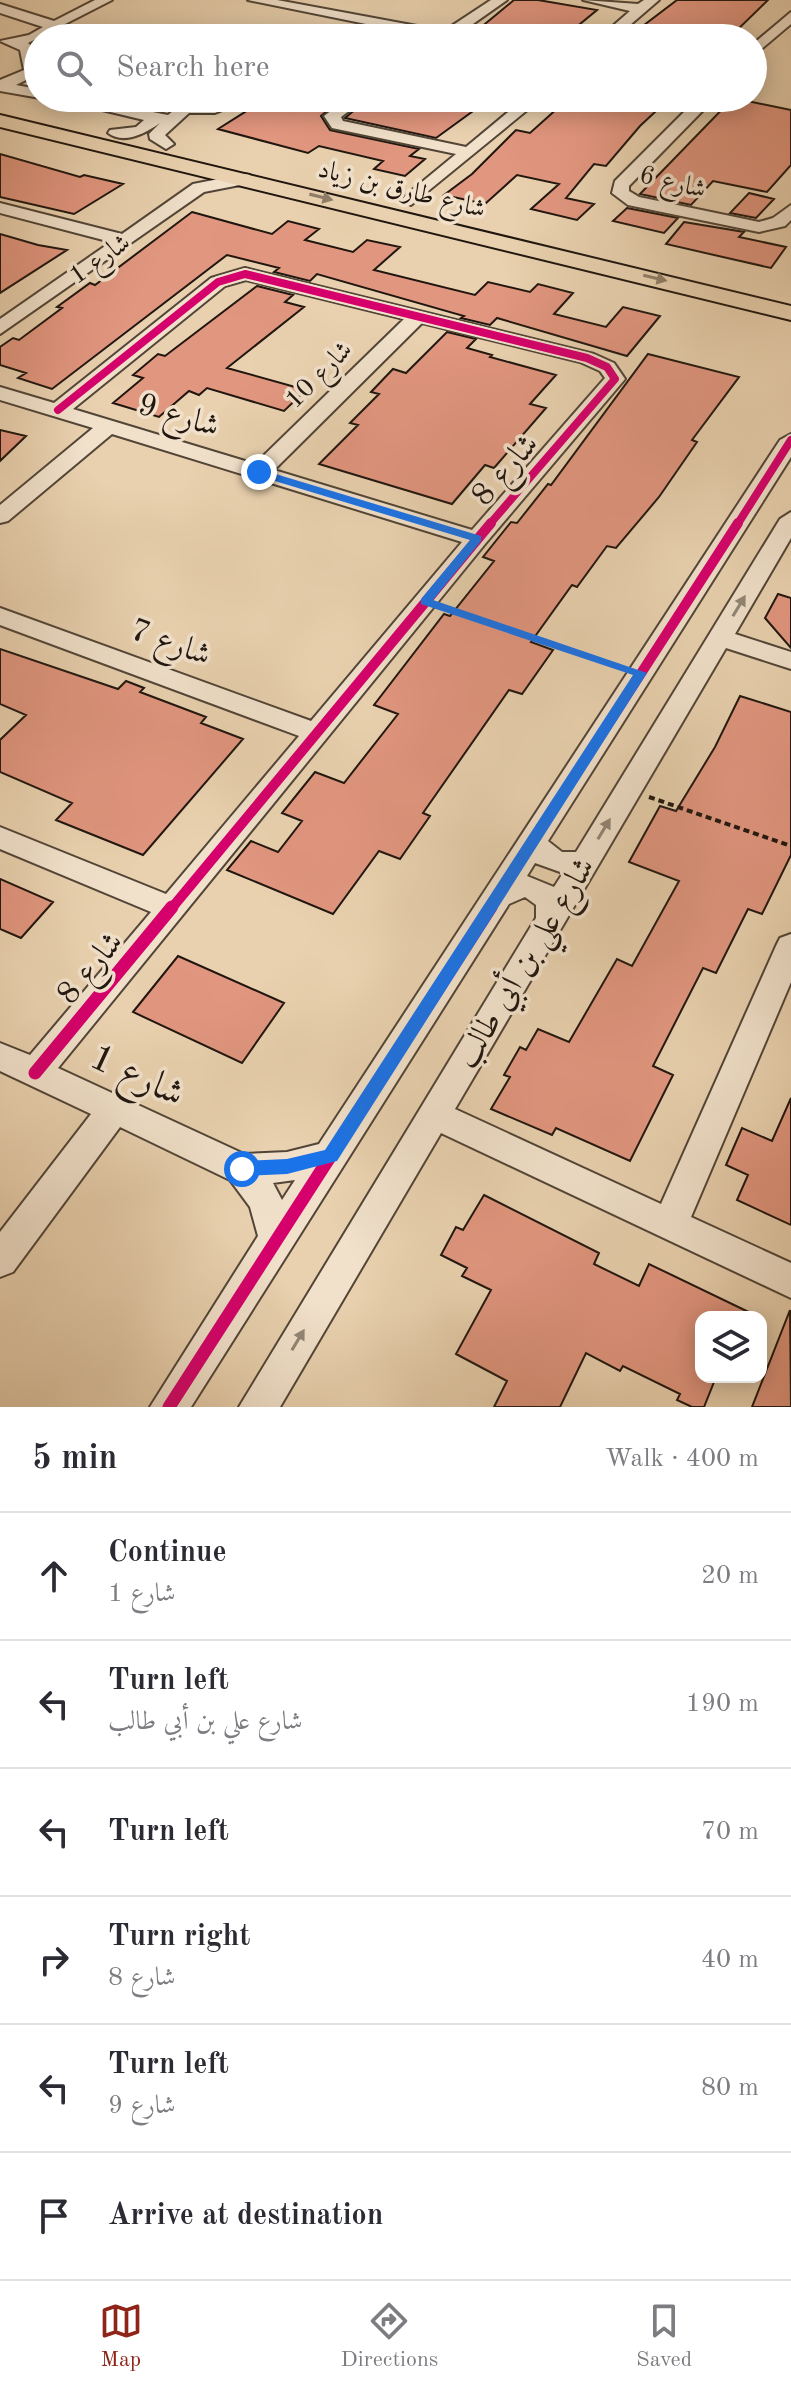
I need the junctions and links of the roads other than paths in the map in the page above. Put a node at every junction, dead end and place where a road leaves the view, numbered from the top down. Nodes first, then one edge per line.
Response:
1 (105, 0) edge
2 (255, 0) edge
3 (500, 0) edge
4 (590, 0) edge
5 (647, 4) edge
6 (0, 8) edge
7 (791, 16) edge
8 (0, 21) edge
9 (48, 24) edge
10 (58, 24) edge
11 (347, 24) edge
12 (465, 24) edge
13 (623, 24) edge
14 (24, 33) edge
15 (767, 39) edge
16 (0, 91) edge
17 (24, 93) edge
18 (24, 93) edge
19 (67, 112) edge
20 (70, 112) edge
21 (146, 112) edge
22 (168, 112) edge
23 (192, 112) edge
24 (338, 112) edge
25 (517, 112) edge
26 (693, 112) edge
27 (170, 116) junction
28 (116, 133) junction
29 (166, 144) junction
30 (468, 152) junction
31 (198, 178) junction
32 (411, 200) junction
33 (8, 210) edge
34 (791, 210) edge
35 (0, 222) edge
36 (126, 240) junction
37 (598, 255) junction
38 (627, 262) junction
39 (788, 289) dead end
40 (791, 313) edge
41 (418, 316) junction
42 (0, 328) edge
43 (0, 393) edge
44 (58, 410) junction
45 (109, 426) junction
46 (791, 440) edge
47 (259, 472) junction
48 (0, 516) edge
49 (791, 519) edge
50 (477, 539) junction
51 (0, 616) edge
52 (720, 638) junction
53 (791, 661) edge
54 (316, 733) junction
55 (0, 837) edge
56 (533, 839) junction
57 (584, 861) junction
58 (494, 899) junction
59 (172, 909) junction
60 (550, 917) junction
61 (791, 946) edge
62 (0, 1056) edge
63 (35, 1073) junction
64 (114, 1109) junction
65 (433, 1114) junction
66 (331, 1156) junction
67 (242, 1169) junction
68 (670, 1224) junction
69 (277, 1239) junction
70 (2, 1253) edge
71 (791, 1281) edge
72 (169, 1407) edge
73 (258, 1407) edge

1 - 10 street
2 - 11 street
3 - 12 street
4 - 5 street
5 - 13 street
6 - 9 street
7 - 15 street
8 - 14 street
16 - 17 main road, شارع طارق بن زياد
16 - 18 street
19 - 31 main road, شارع طارق بن زياد
20 - 28 main road, شارع طارق بن زياد
21 - 27 street
22 - 27 street
23 - 27 street
24 - 30 street
25 - 30 street
26 - 34 street, شارع 6
27 - 28 street
27 - 29 street
28 - 29 main road, شارع طارق بن زياد
29 - 32 main road, شارع طارق بن زياد
30 - 32 street
31 - 36 street, شارع 1
31 -> 37 main road, شارع طارق بن زياد
32 - 37 main road, شارع طارق بن زياد
33 - 35 street
33 - 36 street
36 - 42 street, شارع 1
37 - 38 main road, شارع طارق بن زياد
38 - 39 main road, شارع طارق بن زياد
38 -> 40 main road, شارع طارق بن زياد
41 - 44 street, شارع 8
41 - 47 street, شارع 10
41 - 50 street, شارع 8
43 - 44 street, شارع 9
44 - 45 street, شارع 9
45 - 47 street, شارع 9
45 - 48 street
46 - 56 street, شارع علي بن أبي طالب
47 - 50 street, شارع 9
52 -> 49 street, شارع علي بن أبي طالب
50 - 54 street, شارع 8
51 - 54 street, شارع 7
52 - 53 street
57 -> 52 street, شارع علي بن أبي طالب
54 - 59 street, شارع 8
55 - 59 street
56 - 57 street
56 - 58 street, شارع علي بن أبي طالب
57 - 60 street, شارع علي بن أبي طالب
58 - 60 street
58 - 66 street, شارع علي بن أبي طالب
59 - 63 street, شارع 8
60 - 65 street, شارع علي بن أبي طالب
61 - 68 street
62 - 63 street, شارع 1
63 - 64 street, شارع 1
64 - 67 street, شارع 1
64 - 70 street
65 - 68 street
73 -> 65 street, شارع علي بن أبي طالب
66 - 67 street, شارع 1
66 - 69 street, شارع علي بن أبي طالب
67 - 69 street, شارع 1
68 - 71 street
69 - 72 street, شارع علي بن أبي طالب

